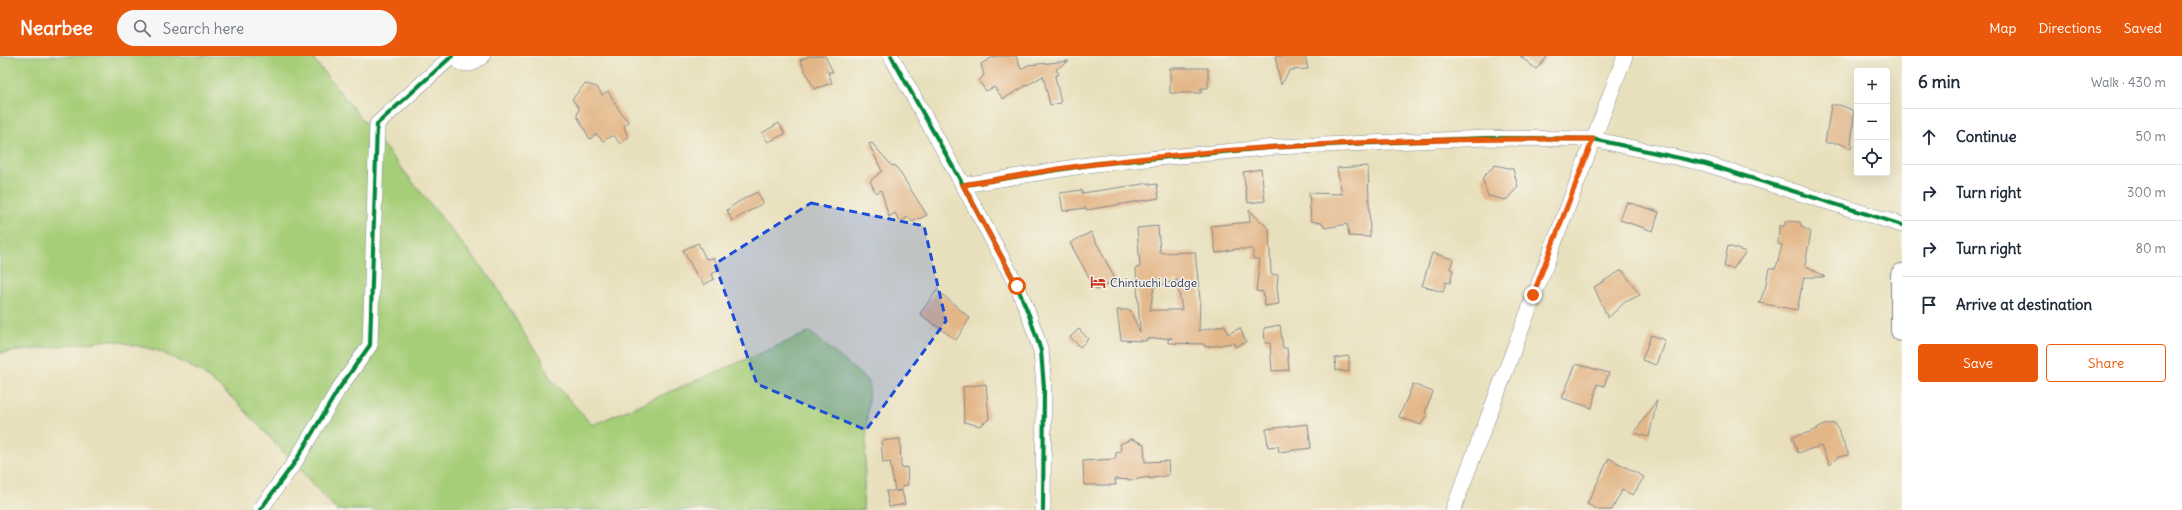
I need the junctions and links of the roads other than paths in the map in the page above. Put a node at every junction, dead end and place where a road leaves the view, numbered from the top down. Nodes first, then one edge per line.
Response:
1 (453, 56) edge
2 (483, 56) edge
3 (891, 56) edge
4 (1625, 56) edge
5 (1593, 139) junction
6 (963, 185) junction
7 (1902, 225) edge
8 (1902, 274) edge
9 (1902, 330) edge
10 (260, 510) edge
11 (1043, 510) edge
12 (1453, 510) edge

1 - 2 street
1 - 10 street
3 - 6 street
4 - 5 street
5 - 6 street
5 - 7 street
5 - 12 street
6 - 11 street
8 - 9 main road

